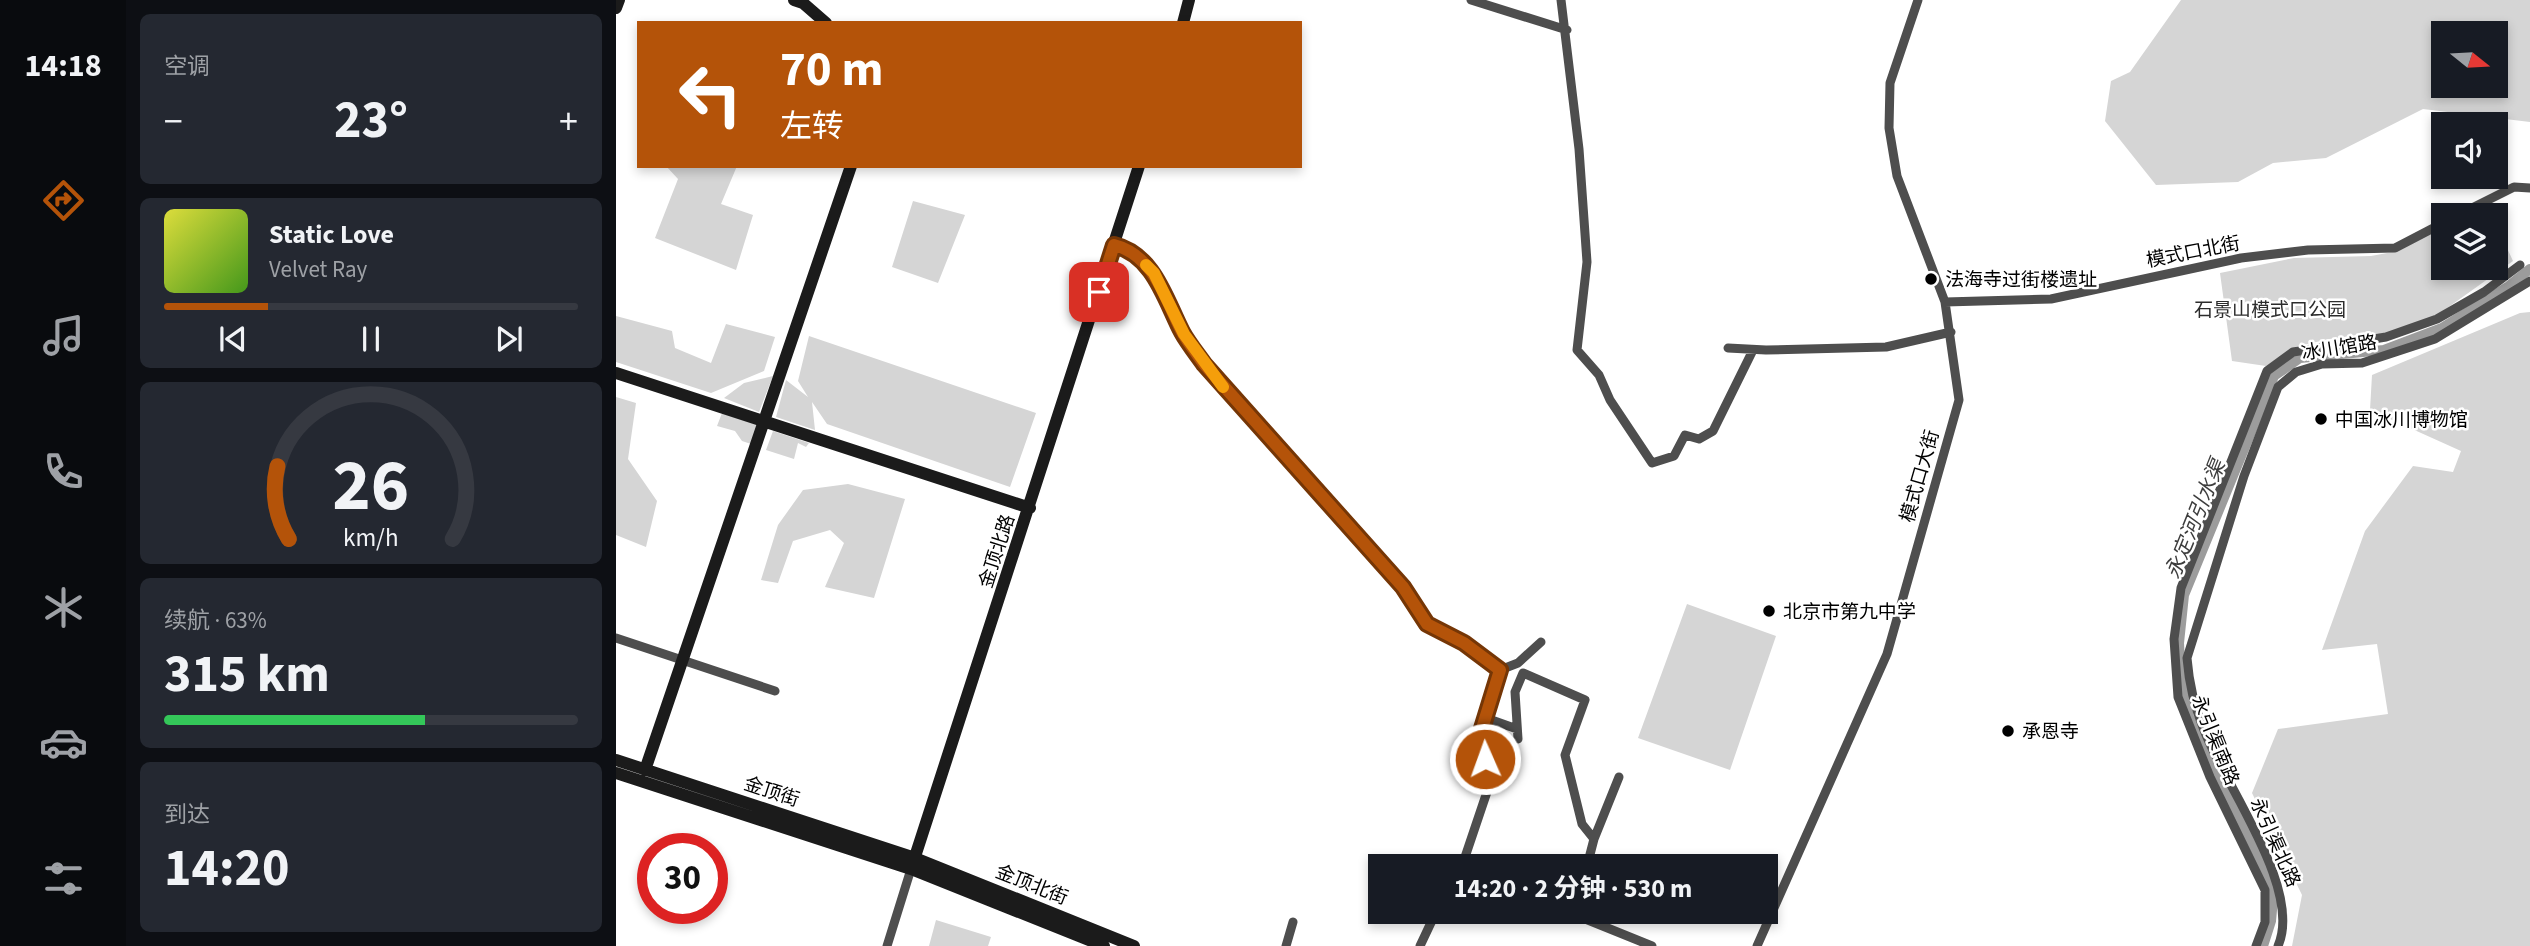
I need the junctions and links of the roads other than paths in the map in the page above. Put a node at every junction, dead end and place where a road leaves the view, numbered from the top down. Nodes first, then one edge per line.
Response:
1 (618, 0) edge
2 (794, 0) edge
3 (1189, 0) edge
4 (1471, 0) edge
5 (1561, 0) edge
6 (1918, 0) edge
7 (616, 8) edge
8 (824, 21) edge
9 (1184, 21) edge
10 (1567, 30) junction
11 (850, 168) edge
12 (1138, 168) edge
13 (2530, 188) edge
14 (2482, 203) edge
15 (2431, 229) edge
16 (1114, 245) junction
17 (2521, 265) dead end
18 (2530, 281) edge
19 (1945, 302) junction
20 (1951, 332) junction
21 (1728, 348) dead end
22 (1753, 350) junction
23 (616, 373) edge
24 (765, 422) junction
25 (2244, 476) joint
26 (1030, 508) junction
27 (616, 638) edge
28 (1541, 642) dead end
29 (681, 659) junction
30 (1500, 670) junction
31 (775, 691) dead end
32 (1486, 718) junction
33 (616, 760) edge
34 (645, 770) junction
35 (616, 772) edge
36 (1619, 778) dead end
37 (1594, 839) junction
38 (1466, 854) edge
39 (1590, 854) edge
40 (913, 863) junction
41 (1293, 922) dead end
42 (1431, 924) edge
43 (1597, 924) edge
44 (887, 946) edge
45 (1104, 946) edge
46 (1134, 946) edge
47 (1286, 946) edge
48 (1420, 946) edge
49 (1652, 946) edge
50 (1757, 946) edge
51 (2256, 946) edge
52 (2278, 946) edge

1 - 7 street
2 - 8 street
3 - 9 street
4 - 10 street
5 - 10 street
6 - 19 street, 模式口大街
10 - 22 street
11 - 24 street
12 - 16 street, 金顶北路
13 - 14 street
15 - 19 street, 模式口北街
16 - 26 street, 金顶北路
16 - 30 street
17 - 51 street, 永引渠南路
18 - 25 street, 冰川馆路
19 - 20 street, 模式口大街
20 - 22 street
20 - 50 street, 模式口大街
21 - 22 street
23 - 24 street
24 - 26 street
24 - 29 street
25 - 52 street, 永引渠北路
26 - 40 street, 金顶北路
27 - 29 street
28 - 30 street
29 - 31 street
29 - 34 street
30 - 32 street
32 - 37 street
32 - 38 street
33 - 34 street, 金顶街
34 - 40 street, 金顶街
35 - 40 street, 金顶街
36 - 37 street
37 - 39 street
40 - 44 street, 金顶北路
40 - 45 street, 金顶北街
40 - 46 street, 金顶北街
41 - 47 street
42 - 48 street
43 - 49 street

